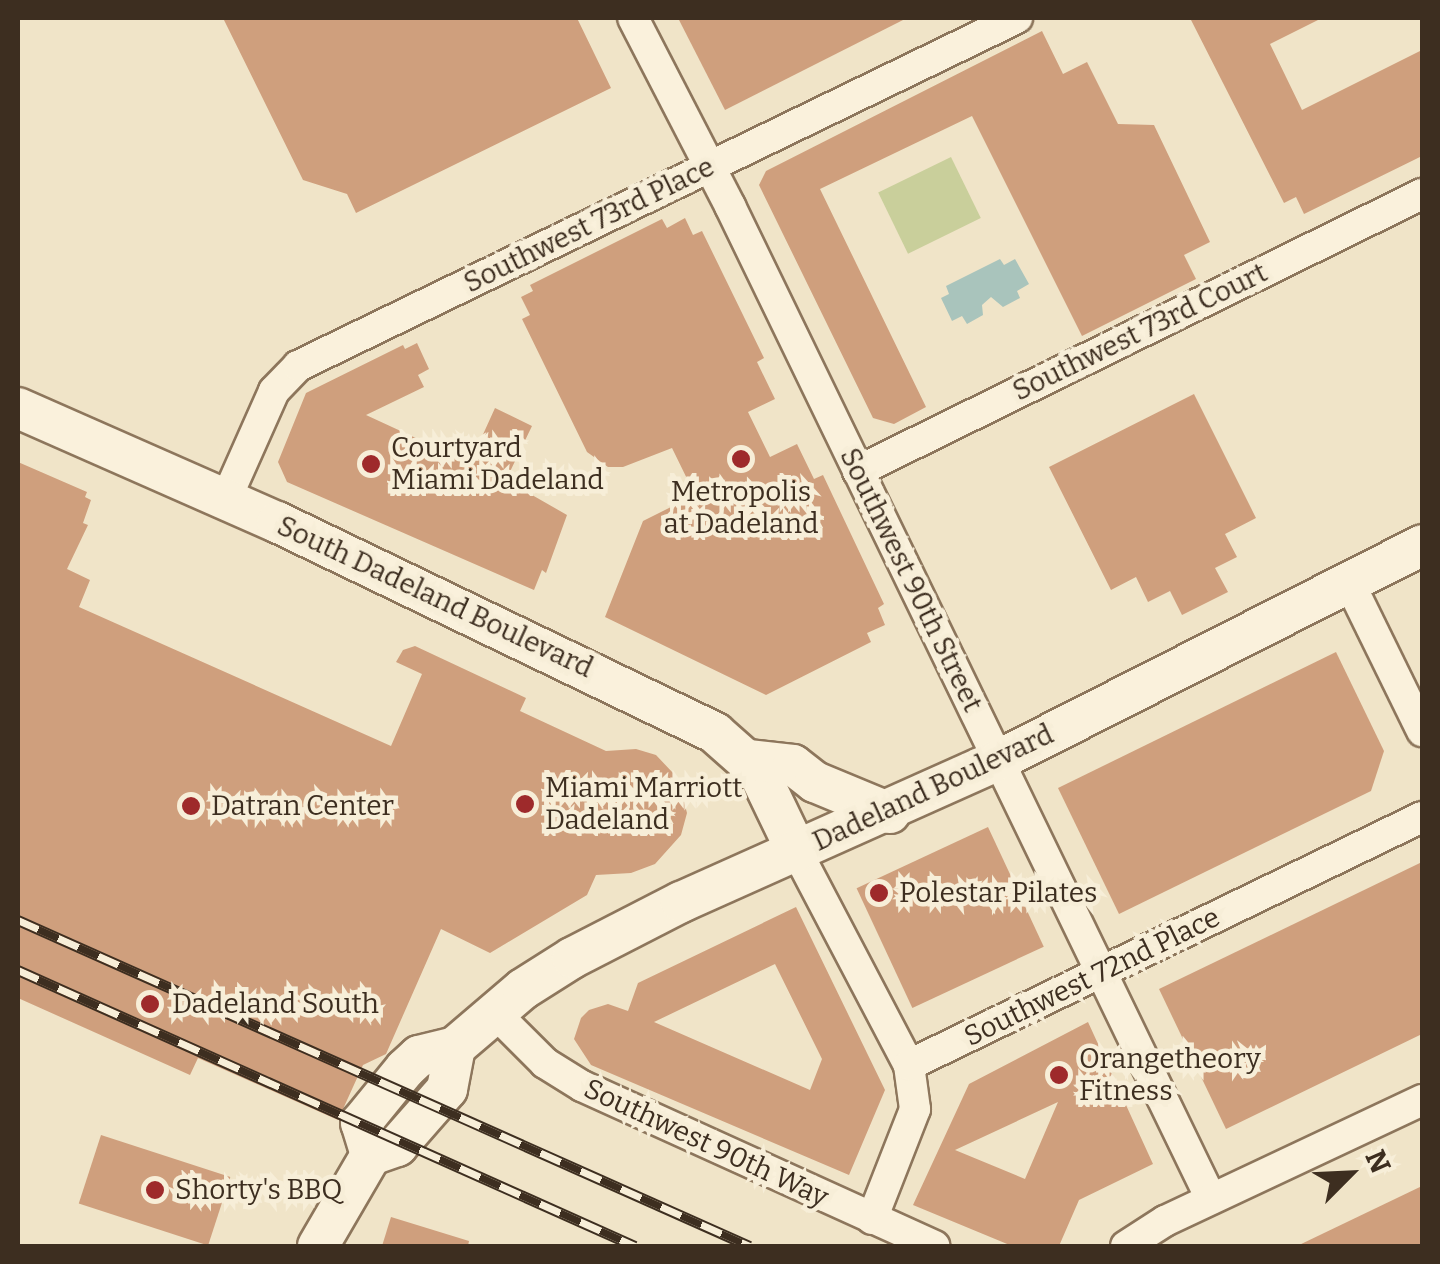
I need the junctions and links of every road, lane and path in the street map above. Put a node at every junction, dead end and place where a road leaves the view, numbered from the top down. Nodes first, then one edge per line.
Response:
1 (633, 18) edge
2 (1017, 18) edge
3 (707, 167) junction
4 (1422, 194) edge
5 (18, 408) edge
6 (858, 471) junction
7 (226, 499) junction
8 (1422, 545) edge
9 (1350, 584) junction
10 (1422, 731) edge
11 (750, 760) junction
12 (999, 760) junction
13 (890, 812) junction
14 (1422, 817) edge
15 (797, 852) junction
16 (1101, 971) junction
17 (495, 1013) junction
18 (909, 1066) junction
19 (1422, 1100) edge
20 (1211, 1199) junction
21 (872, 1219) junction
22 (318, 1246) edge
23 (934, 1246) edge
24 (1126, 1246) edge

1 - 3 street, Southwest 90th Street
2 - 3 street, Southwest 73rd Place
3 - 6 street, Southwest 90th Street
3 - 7 street, Southwest 73rd Place
4 - 6 street, Southwest 73rd Court
5 - 7 street, South Dadeland Boulevard
6 - 12 street, Southwest 90th Street
7 - 11 street, South Dadeland Boulevard
8 - 9 street, Dadeland Boulevard
9 - 10 street
9 - 12 street, Dadeland Boulevard
11 - 13 street
11 - 15 street, South Dadeland Boulevard
12 - 13 street, Dadeland Boulevard
12 - 16 street, Southwest 90th Street
13 - 15 street, Dadeland Boulevard
14 - 16 street, Southwest 72nd Place
15 - 17 street, Dadeland Boulevard
15 - 18 street
16 - 18 street, Southwest 72nd Place
16 - 20 street, Southwest 90th Street
17 - 21 street, Southwest 90th Way
17 - 22 street, Dadeland Boulevard
18 - 21 street
19 - 20 street
20 - 24 street
21 - 23 street, Southwest 90th Way

